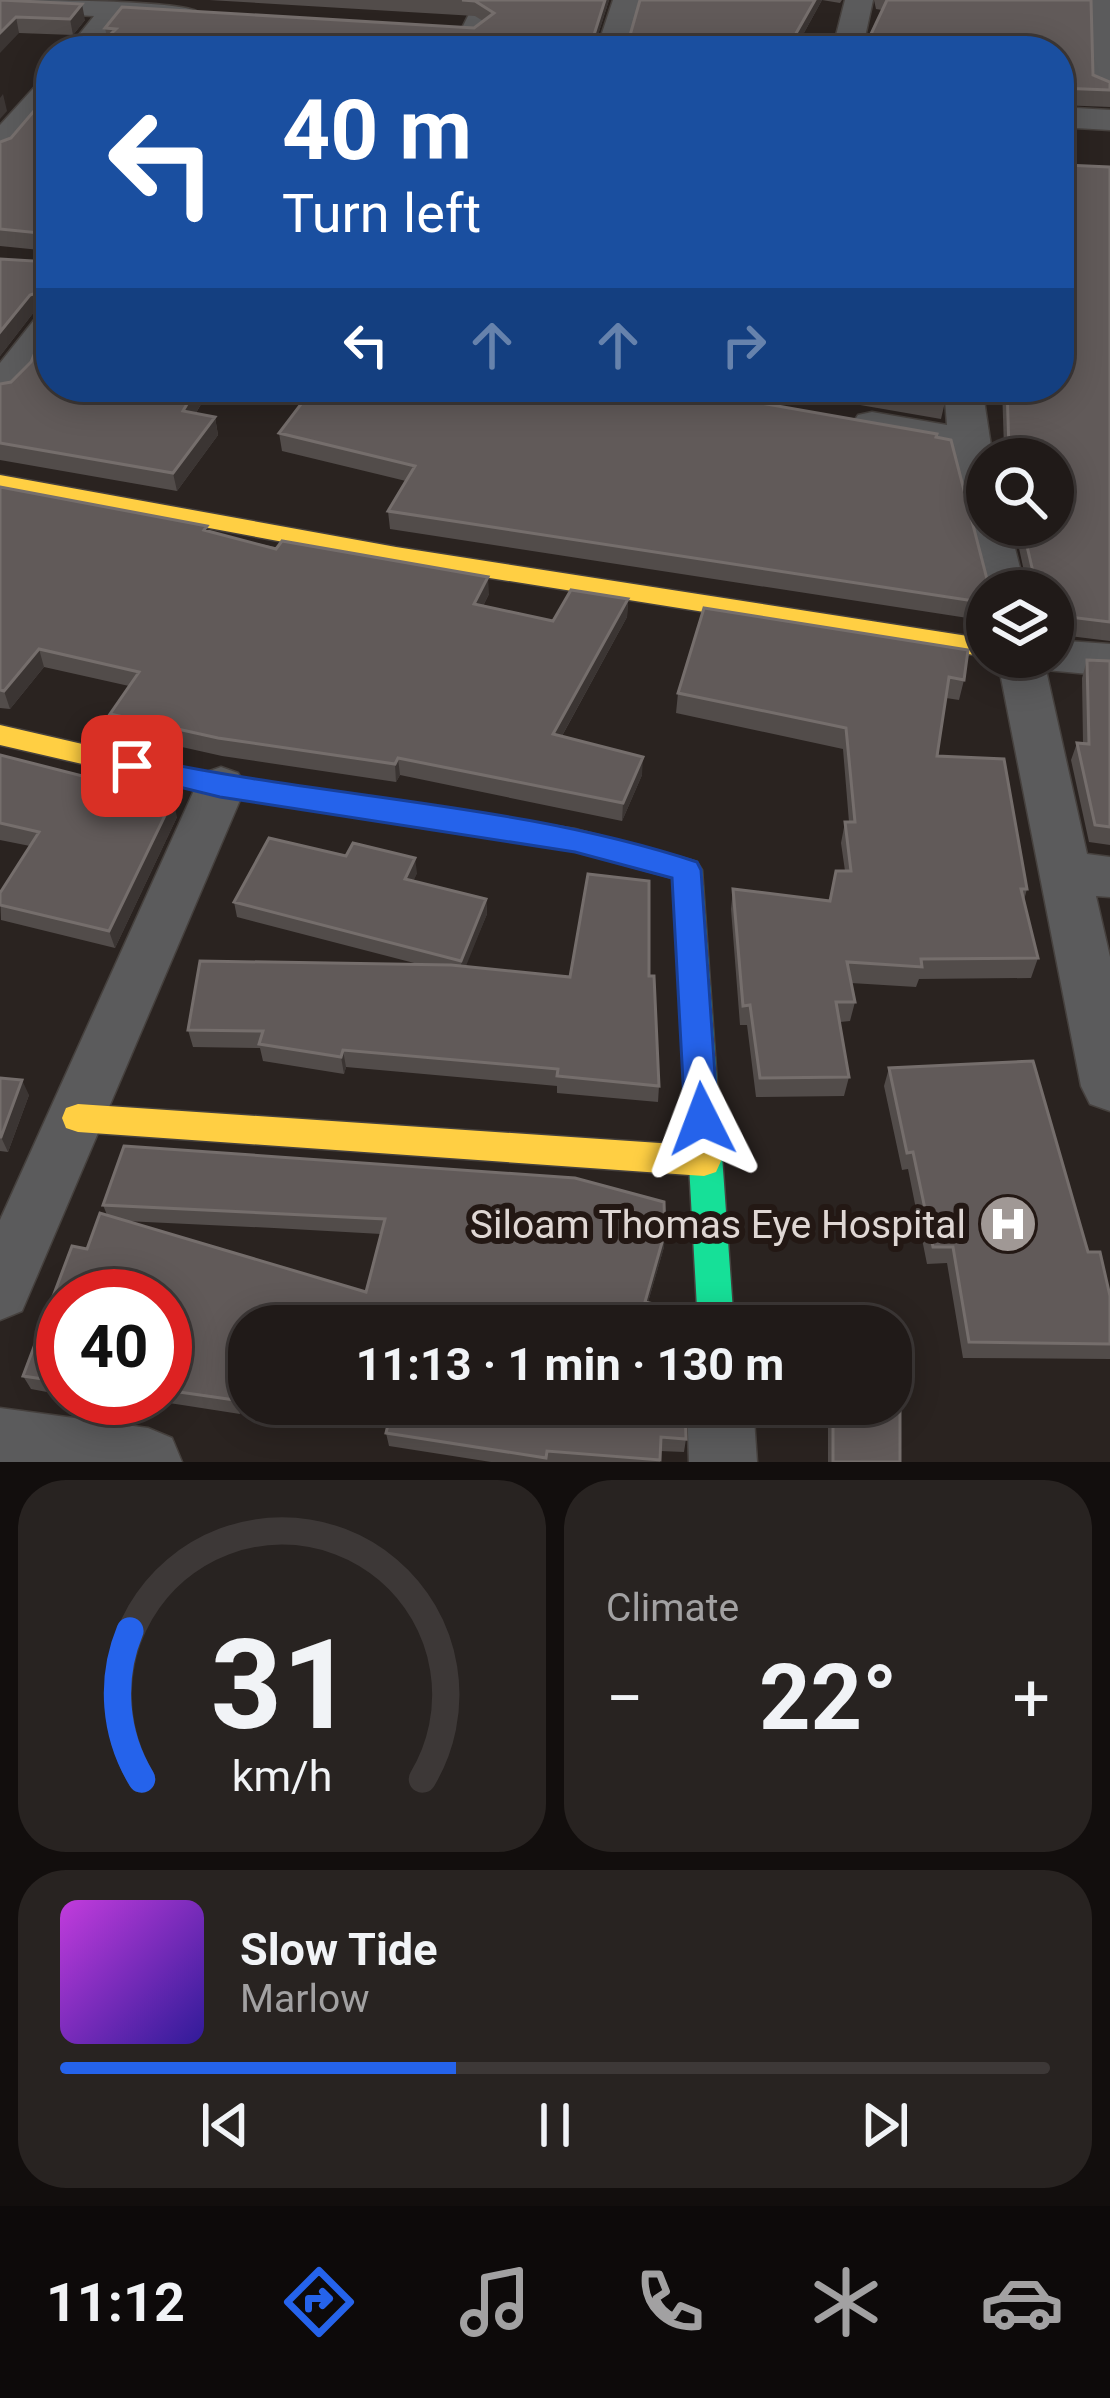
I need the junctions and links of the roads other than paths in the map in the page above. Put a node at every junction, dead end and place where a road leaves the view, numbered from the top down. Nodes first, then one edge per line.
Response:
1 (490, 0) edge
2 (627, 0) edge
3 (859, 0) edge
4 (1106, 0) edge
5 (0, 2) edge
6 (119, 4) edge
7 (212, 14) edge
8 (93, 36) edge
9 (468, 36) edge
10 (616, 36) edge
11 (851, 36) edge
12 (1110, 90) edge
13 (0, 94) edge
14 (36, 94) edge
15 (36, 107) edge
16 (1074, 118) edge
17 (1110, 120) edge
18 (0, 145) edge
19 (36, 342) edge
20 (0, 389) edge
21 (964, 402) edge
22 (827, 416) edge
23 (968, 438) edge
24 (966, 441) edge
25 (0, 482) edge
26 (966, 645) edge
27 (1074, 657) edge
28 (1110, 660) edge
29 (1027, 678) edge
30 (0, 735) edge
31 (220, 786) junction
32 (1089, 874) edge
33 (1110, 1086) edge
34 (78, 1118) junction
35 (704, 1161) junction
36 (0, 1290) edge
37 (714, 1305) edge
38 (721, 1425) edge
39 (0, 1442) edge
40 (148, 1462) edge
41 (722, 1462) edge

1 - 9 street
2 - 10 street
3 - 11 street
4 - 12 street
5 - 6 street
6 - 7 street
6 - 8 street
13 - 14 street
15 - 18 street
16 - 17 street
19 - 20 street
21 - 23 street
22 - 24 street
25 - 26 street
27 - 28 street
29 - 32 street
30 - 31 street
31 - 34 street
31 - 35 street
32 - 33 street
34 - 35 street
34 - 36 street
35 - 37 street
38 - 41 street
39 - 40 street

